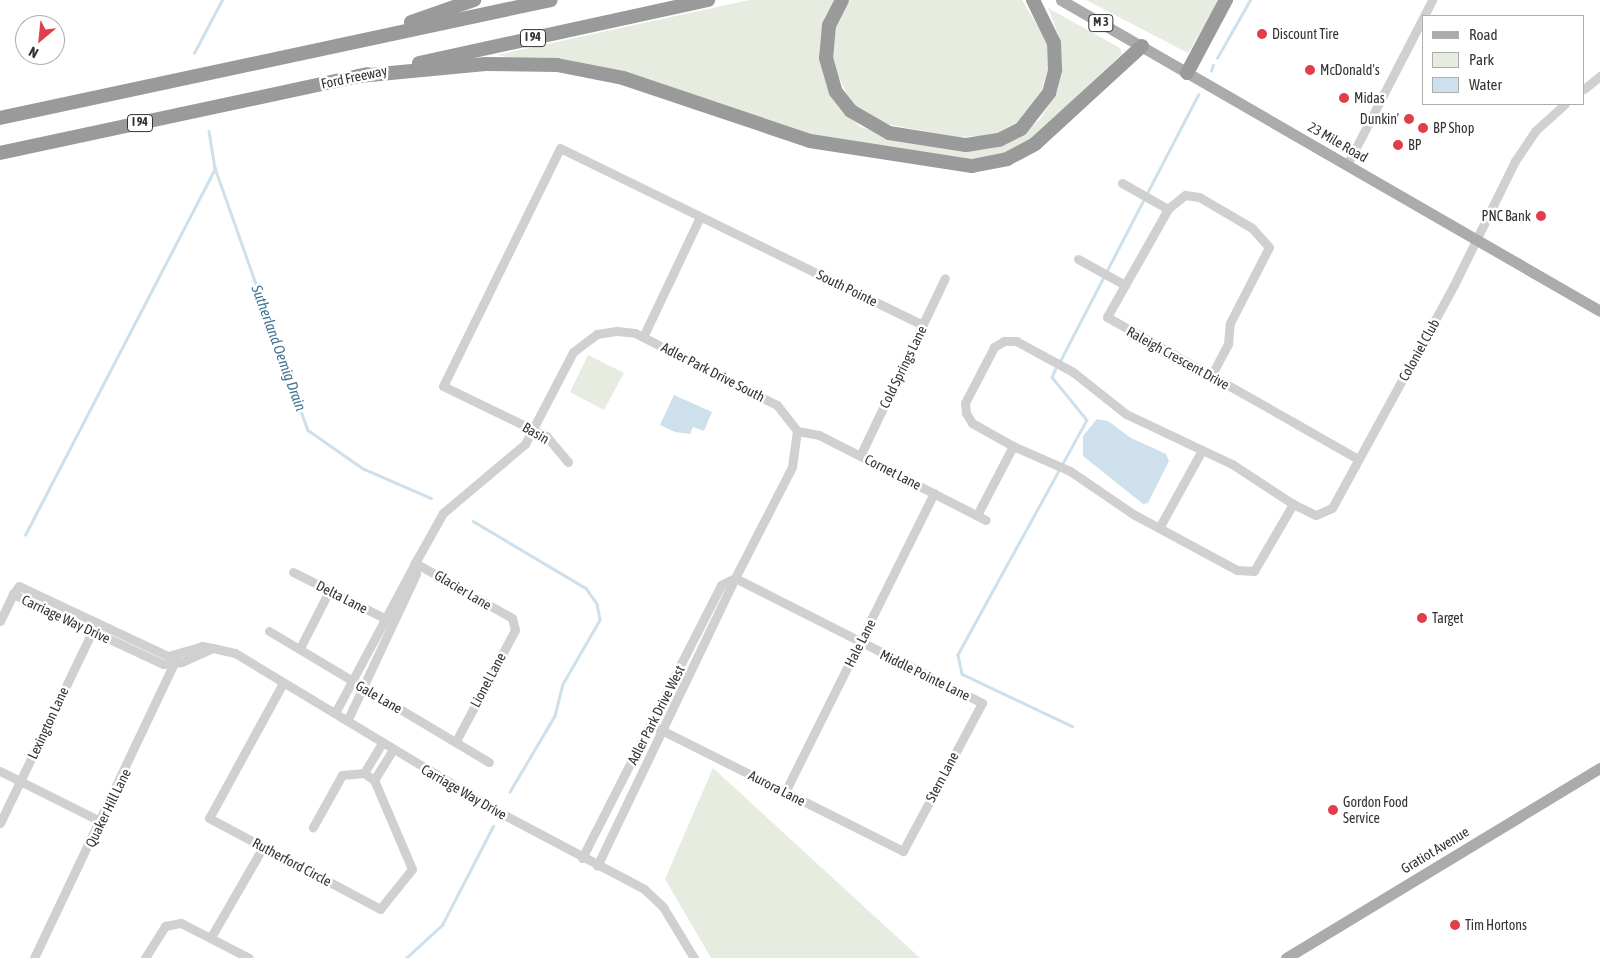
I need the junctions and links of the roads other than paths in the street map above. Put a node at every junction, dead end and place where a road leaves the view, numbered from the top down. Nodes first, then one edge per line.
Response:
1 (474, 0) edge
2 (552, 0) edge
3 (708, 0) edge
4 (842, 0) edge
5 (1033, 0) edge
6 (1061, 0) edge
7 (1226, 0) edge
8 (1432, 0) edge
9 (1424, 15) edge
10 (1422, 19) edge
11 (340, 46) junction
12 (1142, 46) junction
13 (1187, 73) junction
14 (359, 76) junction
15 (1600, 76) edge
16 (1585, 88) edge
17 (1564, 105) edge
18 (0, 118) edge
19 (0, 153) edge
20 (1347, 165) junction
21 (1122, 183) dead end
22 (1168, 209) junction
23 (700, 217) junction
24 (1476, 239) junction
25 (1078, 259) dead end
26 (945, 278) dead end
27 (1125, 285) junction
28 (1600, 311) edge
29 (923, 325) junction
30 (643, 337) junction
31 (1211, 376) junction
32 (533, 429) junction
33 (797, 431) junction
34 (1013, 446) junction
35 (1202, 450) junction
36 (860, 456) junction
37 (1358, 459) junction
38 (568, 462) dead end
39 (934, 493) junction
40 (1293, 504) junction
41 (977, 515) junction
42 (986, 520) dead end
43 (1159, 528) junction
44 (415, 563) junction
45 (293, 572) dead end
46 (735, 578) junction
47 (329, 591) junction
48 (512, 618) joint
49 (388, 620) junction
50 (0, 621) edge
51 (94, 627) junction
52 (269, 631) dead end
53 (860, 643) junction
54 (300, 648) junction
55 (176, 660) junction
56 (283, 683) junction
57 (357, 685) junction
58 (982, 703) joint
59 (335, 713) junction
60 (347, 721) junction
61 (651, 725) junction
62 (661, 730) junction
63 (456, 741) junction
64 (382, 742) junction
65 (393, 750) junction
66 (489, 762) dead end
67 (1600, 768) edge
68 (0, 771) edge
69 (364, 772) junction
70 (374, 780) junction
71 (21, 781) junction
72 (784, 792) junction
73 (102, 822) junction
74 (0, 823) edge
75 (313, 827) dead end
76 (263, 847) junction
77 (903, 851) joint
78 (582, 858) junction
79 (597, 866) junction
80 (211, 937) junction
81 (34, 958) edge
82 (145, 958) edge
83 (249, 958) edge
84 (694, 958) edge
85 (1286, 958) edge

1 - 11 highway
2 - 11 highway
3 - 14 highway, Ford Freeway / I 94
4 - 5 highway
6 - 12 main road, 23 Mile Road / M 3
7 - 13 highway
8 - 9 street
10 - 20 street
11 - 18 highway
12 - 13 main road, 23 Mile Road / M 3
12 - 14 highway
13 - 20 main road, 23 Mile Road / M 3
14 - 19 highway, Ford Freeway / I 94
15 - 16 street
17 - 24 street, Coloniel Club
20 - 24 main road, 23 Mile Road / M 3
21 - 22 street
22 - 27 street, Raleigh Crescent Drive
22 - 31 street
23 - 29 street, South Pointe
23 - 30 street
23 - 32 street, Basin
24 - 28 main road, 23 Mile Road / M 3
24 - 37 street, Coloniel Club
25 - 27 street
26 - 29 street, Cold Springs Lane
27 - 31 street, Raleigh Crescent Drive
29 - 36 street, Cold Springs Lane
30 - 32 street, Adler Park Drive South
30 - 33 street, Adler Park Drive South
31 - 37 street, Raleigh Crescent Drive
32 - 38 street, Basin
32 - 44 street
33 - 36 street, Cornet Lane
33 - 46 street, Adler Park Drive West
34 - 35 street, Coloniel Club
34 - 41 street
34 - 43 street, Coloniel Club
35 - 40 street, Coloniel Club
35 - 43 street
36 - 39 street, Cornet Lane
37 - 40 street, Coloniel Club
39 - 41 street, Cornet Lane
39 - 53 street, Hale Lane
40 - 43 street, Coloniel Club
41 - 42 street, Cornet Lane
44 - 48 street, Glacier Lane
44 - 49 street
45 - 47 street, Delta Lane
46 - 53 street, Middle Pointe Lane
46 - 61 street, Adler Park Drive West
46 - 62 street, Adler Park Drive West
47 - 49 street, Delta Lane
47 - 54 street
48 - 63 street, Lionel Lane
49 - 57 street
50 - 51 street, Carriage Way Drive
51 - 55 street, Carriage Way Drive
51 - 71 street, Lexington Lane
52 - 54 street, Gale Lane
53 - 58 street, Middle Pointe Lane
53 - 72 street, Hale Lane
54 - 57 street, Gale Lane
55 - 56 street, Carriage Way Drive
55 - 73 street, Quaker Hill Lane
56 - 59 street, Carriage Way Drive
56 - 76 street, Rutherford Circle
57 - 59 street
57 - 60 street
57 - 63 street, Gale Lane
58 - 77 street, Stern Lane
59 - 60 street, Carriage Way Drive
60 - 64 street, Carriage Way Drive
61 - 62 street, Aurora Lane
61 - 78 street, Adler Park Drive West
62 - 72 street, Aurora Lane
62 - 79 street, Adler Park Drive West
63 - 66 street, Gale Lane
64 - 65 street, Carriage Way Drive
64 - 69 street
65 - 70 street
65 - 78 street, Carriage Way Drive
67 - 85 main road, Gratiot Avenue
68 - 71 street
69 - 70 street, Rutherford Circle
69 - 75 street
70 - 76 street, Rutherford Circle
71 - 73 street
71 - 74 street, Lexington Lane
72 - 77 street, Aurora Lane
73 - 81 street, Quaker Hill Lane
76 - 80 street
78 - 79 street, Carriage Way Drive
79 - 84 street, Carriage Way Drive
80 - 82 street
80 - 83 street

